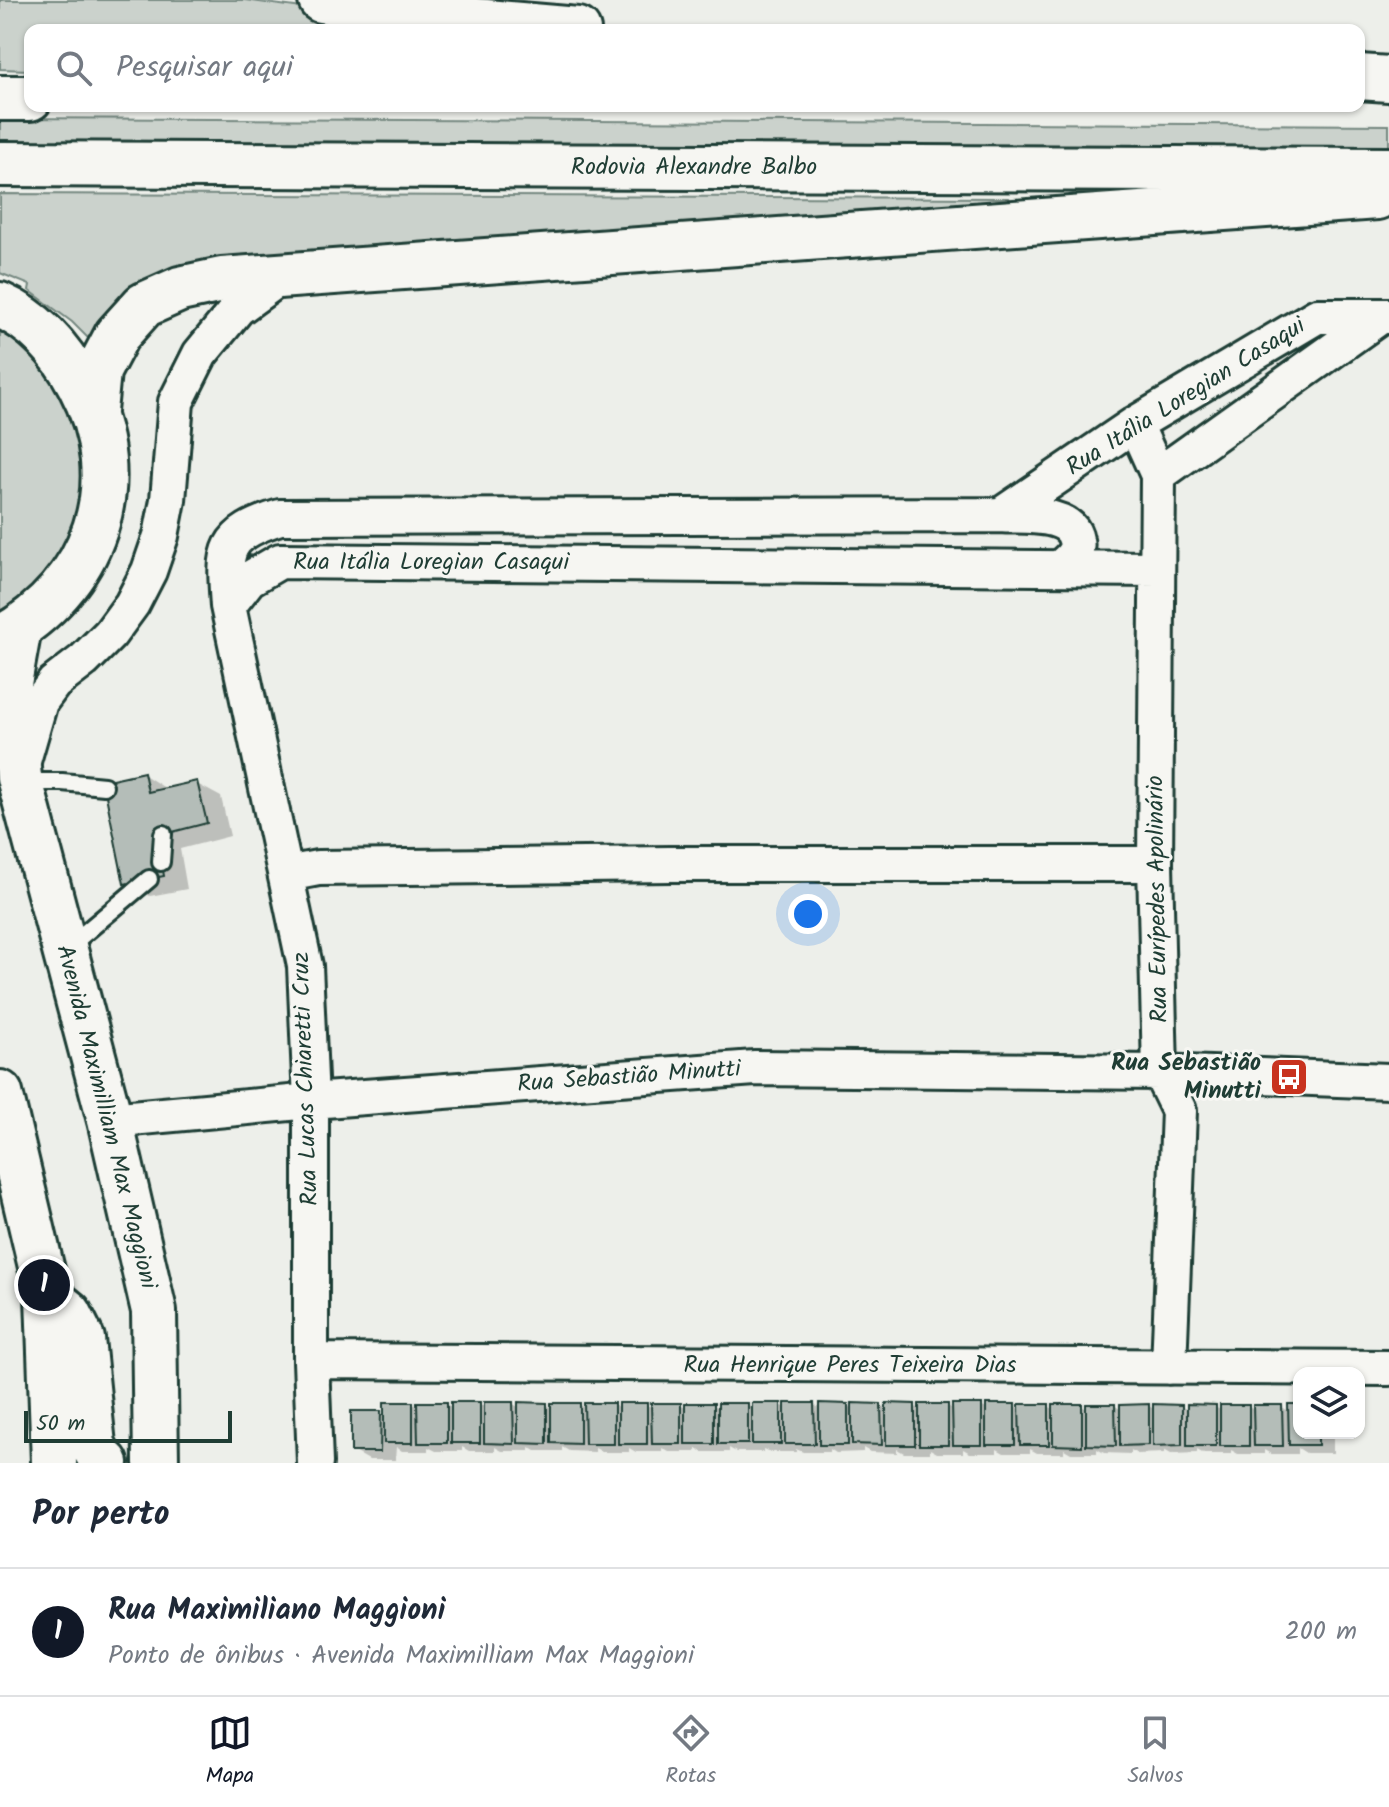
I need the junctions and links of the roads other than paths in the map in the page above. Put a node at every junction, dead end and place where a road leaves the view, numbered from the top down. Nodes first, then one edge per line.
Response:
1 (321, 0) edge
2 (509, 24) edge
3 (1365, 77) edge
4 (1389, 79) edge
5 (0, 98) edge
6 (24, 98) edge
7 (1365, 104) edge
8 (1389, 104) edge
9 (0, 164) edge
10 (1389, 170) edge
11 (1389, 196) edge
12 (282, 276) junction
13 (0, 305) edge
14 (1385, 316) edge
15 (94, 411) junction
16 (1135, 424) junction
17 (1158, 475) junction
18 (1001, 515) junction
19 (1062, 566) junction
20 (1157, 569) junction
21 (228, 606) junction
22 (10, 634) edge
23 (19, 780) junction
24 (104, 786) dead end
25 (163, 834) dead end
26 (161, 862) dead end
27 (1155, 864) junction
28 (287, 874) junction
29 (149, 879) dead end
30 (65, 949) junction
31 (1160, 1072) junction
32 (1389, 1081) edge
33 (0, 1093) edge
34 (311, 1101) junction
35 (110, 1120) junction
36 (6, 1146) edge
37 (48, 1296) junction
38 (311, 1361) junction
39 (1169, 1367) junction
40 (1389, 1368) edge
41 (154, 1460) edge
42 (54, 1463) edge
43 (106, 1463) edge
44 (315, 1463) edge

1 - 2 main road
3 - 4 main road
5 - 6 main road
7 - 8 main road
9 - 10 main road, Rodovia Alexandre Balbo
11 - 12 main road
12 - 15 main road
12 - 23 street
13 - 15 main road
14 - 16 street, Rua Itália Loregian Casaqui
14 - 17 street, Rua Itália Loregian Casaqui
15 - 22 main road
16 - 17 street
16 - 18 street, Rua Itália Loregian Casaqui
17 - 20 street, Rua Eurípedes Apolinário
18 - 19 street, Rua Itália Loregian Casaqui
18 - 21 street, Rua Itália Loregian Casaqui
19 - 20 street, Rua Itália Loregian Casaqui
19 - 21 street, Rua Itália Loregian Casaqui
20 - 27 street, Rua Eurípedes Apolinário
21 - 28 street, Rua Lucas Chiaretti Cruz
22 - 23 main road, Avenida Maximilliam Max Maggioni
23 - 24 lane
23 - 30 main road, Avenida Maximilliam Max Maggioni
25 - 26 lane
27 - 28 street
27 - 31 street, Rua Eurípedes Apolinário
28 - 34 street, Rua Lucas Chiaretti Cruz
29 - 30 lane
30 - 35 main road, Avenida Maximilliam Max Maggioni
31 - 32 street, Rua Sebastião Minutti
31 - 34 street, Rua Sebastião Minutti
31 - 39 street, Rua Eurípedes Apolinário
33 - 36 main road
34 - 35 street, Rua Sebastião Minutti
34 - 38 street, Rua Lucas Chiaretti Cruz
35 - 41 main road, Avenida Maximilliam Max Maggioni
36 - 37 main road
37 - 42 main road
37 - 43 main road
38 - 39 street, Rua Henrique Peres Teixeira Dias
38 - 44 street, Rua Lucas Chiaretti Cruz
39 - 40 street, Rua Henrique Peres Teixeira Dias

